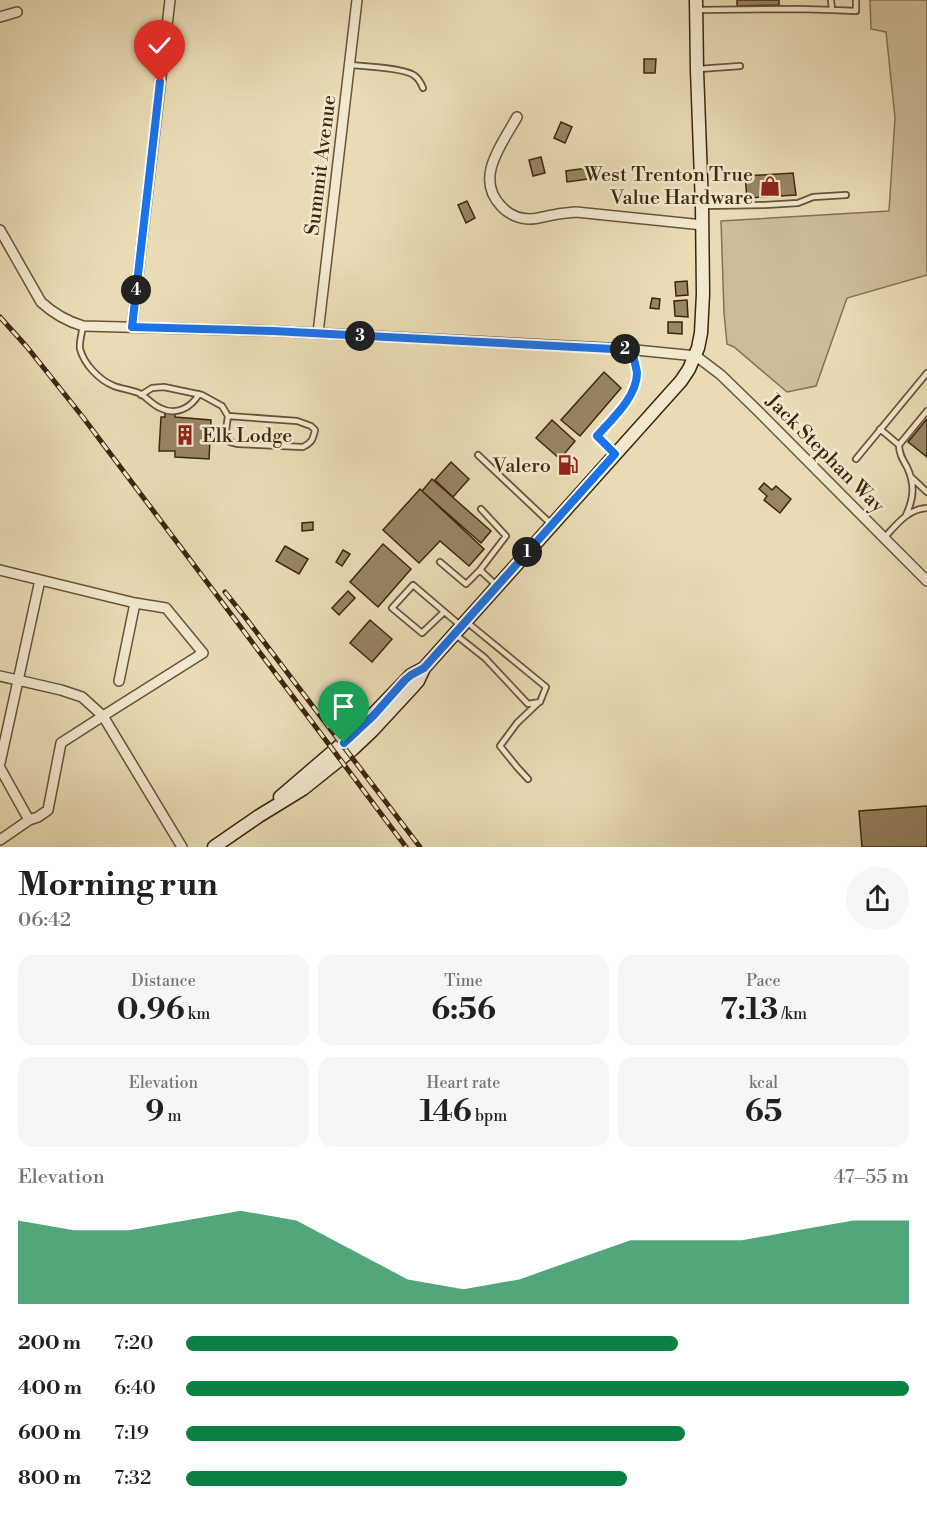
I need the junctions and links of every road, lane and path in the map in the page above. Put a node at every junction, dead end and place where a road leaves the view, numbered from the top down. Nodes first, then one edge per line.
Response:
1 (170, 0) edge
2 (357, 0) edge
3 (831, 0) edge
4 (856, 0) edge
5 (696, 5) edge
6 (832, 10) junction
7 (16, 12) dead end
8 (0, 17) edge
9 (350, 65) junction
10 (740, 66) dead end
11 (697, 70) junction
12 (423, 87) dead end
13 (517, 117) dead end
14 (846, 195) dead end
15 (702, 206) junction
16 (703, 225) junction
17 (0, 230) edge
18 (83, 326) junction
19 (132, 327) junction
20 (318, 333) junction
21 (632, 350) junction
22 (696, 356) junction
23 (927, 373) edge
24 (199, 394) junction
25 (141, 395) junction
26 (927, 411) edge
27 (228, 416) junction
28 (880, 429) junction
29 (899, 445) junction
30 (615, 454) junction
31 (478, 455) dead end
32 (856, 459) dead end
33 (911, 477) junction
34 (927, 492) edge
35 (927, 508) edge
36 (481, 509) dead end
37 (906, 514) junction
38 (552, 524) junction
39 (885, 537) junction
40 (440, 562) dead end
41 (0, 570) edge
42 (480, 570) junction
43 (40, 580) junction
44 (927, 581) edge
45 (497, 586) junction
46 (135, 603) junction
47 (444, 612) junction
48 (460, 627) junction
49 (0, 676) edge
50 (18, 680) junction
51 (119, 681) dead end
52 (540, 702) junction
53 (103, 716) junction
54 (0, 764) edge
55 (0, 768) edge
56 (528, 779) dead end
57 (29, 820) junction
58 (0, 840) edge
59 (182, 847) edge
60 (214, 847) edge

1 - 19 street
2 - 9 street, Summit Avenue
3 - 6 lane
4 - 6 lane
5 - 6 lane
5 - 11 main road
7 - 8 street
9 - 12 lane
9 - 20 street, Summit Avenue
10 - 11 lane
11 - 15 main road
13 - 16 street
14 - 15 lane
15 - 16 main road
16 - 22 main road
17 - 18 street
18 - 19 street
18 - 25 lane
19 - 20 street
20 - 21 street
21 - 22 street
21 - 30 lane
22 - 30 main road
22 - 39 street, Jack Stephan Way
23 - 28 lane
24 - 25 lane
24 - 25 lane
24 - 27 lane
26 - 29 lane
27 - 27 lane
28 - 29 lane
28 - 32 lane
29 - 33 lane
30 - 38 main road
31 - 38 lane
33 - 34 lane
33 - 37 lane
35 - 37 lane
36 - 42 lane
37 - 39 lane
38 - 45 main road
39 - 44 street, Jack Stephan Way
40 - 42 lane
41 - 43 street
42 - 45 lane
43 - 46 street
43 - 50 street
45 - 48 main road
46 - 51 street
46 - 53 street
47 - 47 lane
47 - 48 lane
48 - 52 lane
48 - 52 lane
48 - 60 main road
49 - 50 street
50 - 53 street
50 - 54 street
52 - 56 lane
53 - 57 street
53 - 59 street
55 - 57 street
57 - 58 street

